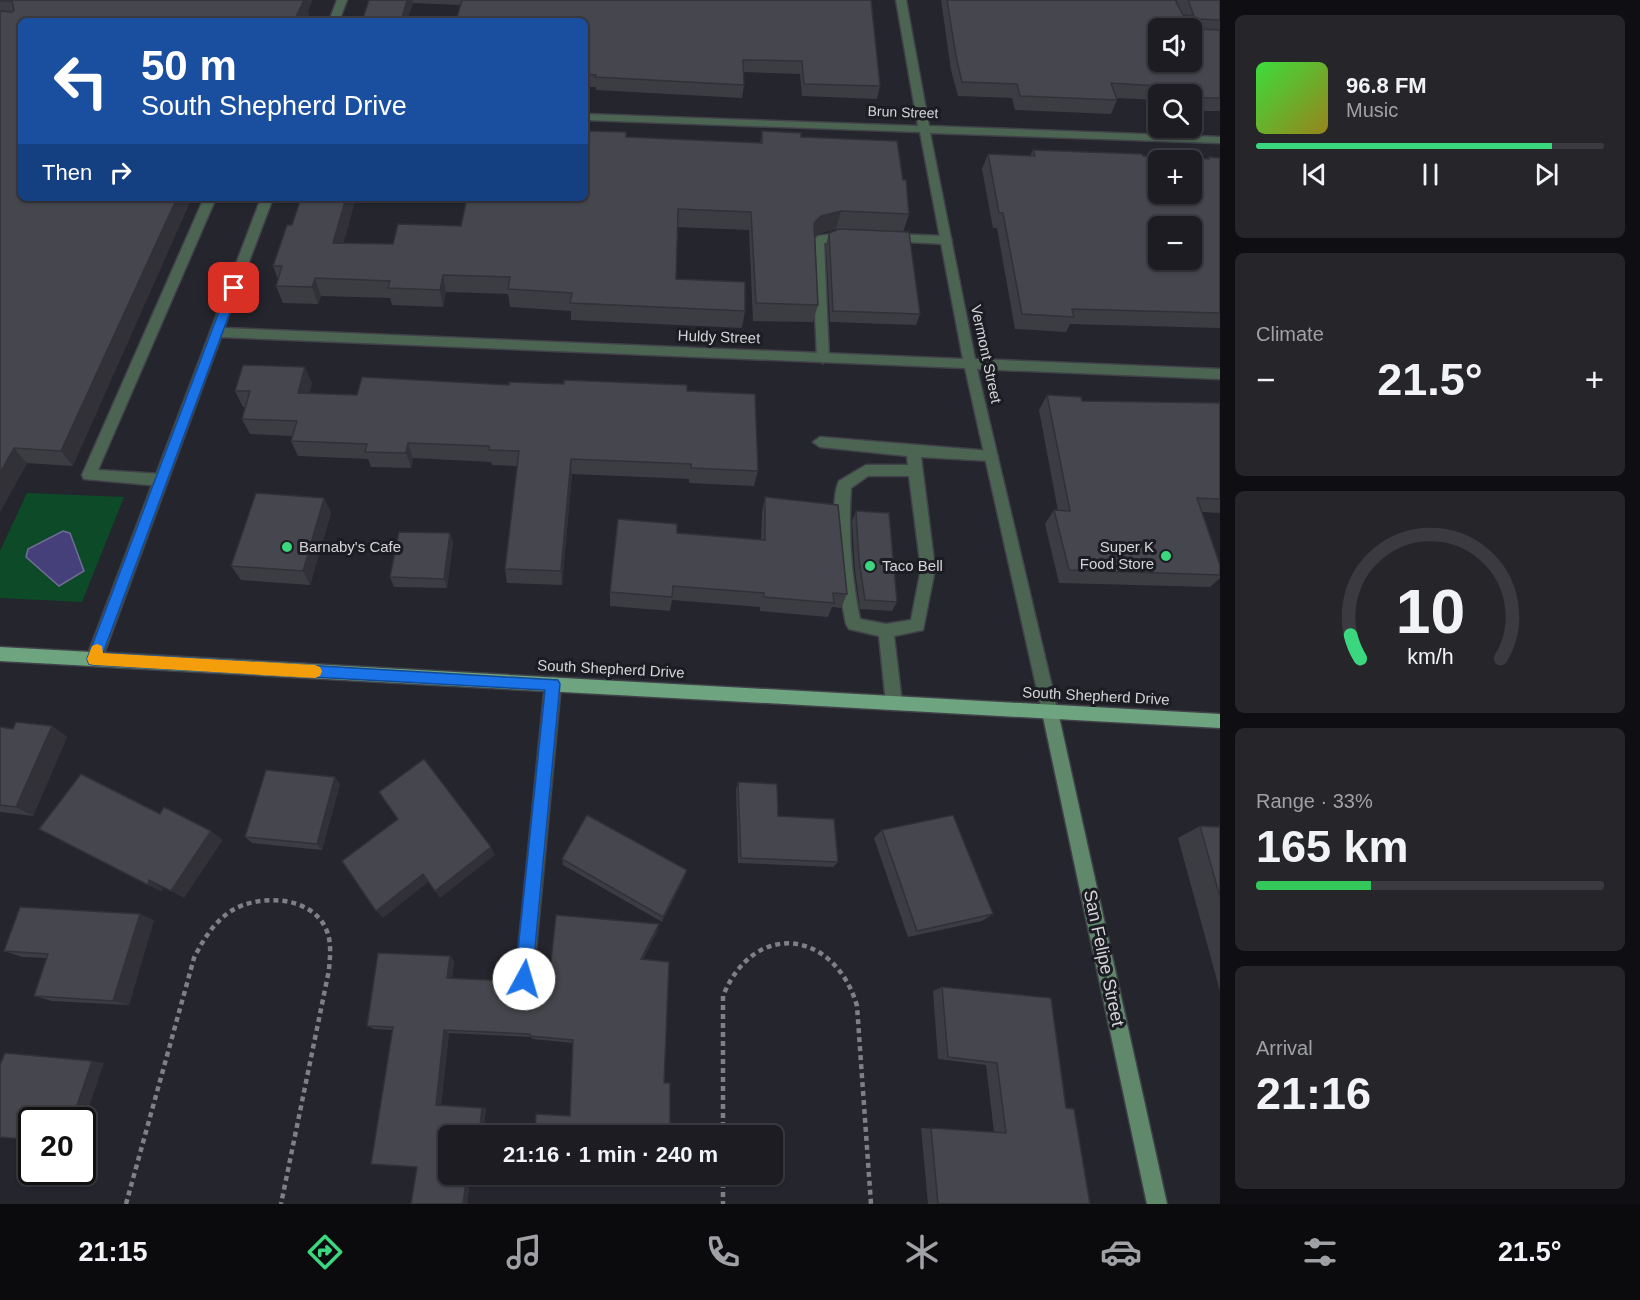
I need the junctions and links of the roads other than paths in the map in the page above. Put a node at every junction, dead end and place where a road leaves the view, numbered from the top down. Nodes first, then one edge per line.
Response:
1 (342, 0) edge
2 (901, 0) edge
3 (335, 18) edge
4 (588, 117) edge
5 (924, 128) junction
6 (1220, 140) edge
7 (209, 201) edge
8 (266, 201) edge
9 (860, 236) edge
10 (883, 237) edge
11 (946, 240) junction
12 (217, 332) junction
13 (823, 357) junction
14 (970, 364) junction
15 (1220, 374) edge
16 (820, 442) dead end
17 (914, 451) junction
18 (991, 456) junction
19 (915, 471) junction
20 (161, 480) junction
21 (886, 631) junction
22 (0, 654) edge
23 (94, 659) junction
24 (553, 684) junction
25 (894, 703) junction
26 (1050, 712) junction
27 (1220, 721) edge
28 (522, 1002) dead end
29 (1157, 1204) edge

1 - 3 street
2 - 5 street, Vermont Street
4 - 5 street, Brun Street
5 - 6 street, Brun Street
5 - 11 street, Vermont Street
7 - 20 street
8 - 12 street
9 - 13 street
10 - 11 street
11 - 14 street, Vermont Street
12 - 13 street, Huldy Street
12 - 20 street
13 - 14 street, Huldy Street
14 - 15 street, Huldy Street
14 - 18 street, Vermont Street
16 - 17 street
17 - 18 street
17 - 19 street
18 - 26 street, Vermont Street
19 - 21 street
19 - 21 street
20 - 23 street
21 - 25 street
22 - 23 main road, South Shepherd Drive
23 - 24 main road, South Shepherd Drive
24 - 25 main road, South Shepherd Drive
24 - 28 street
25 - 26 main road, South Shepherd Drive
26 - 27 main road, South Shepherd Drive
26 - 29 street, San Felipe Street

